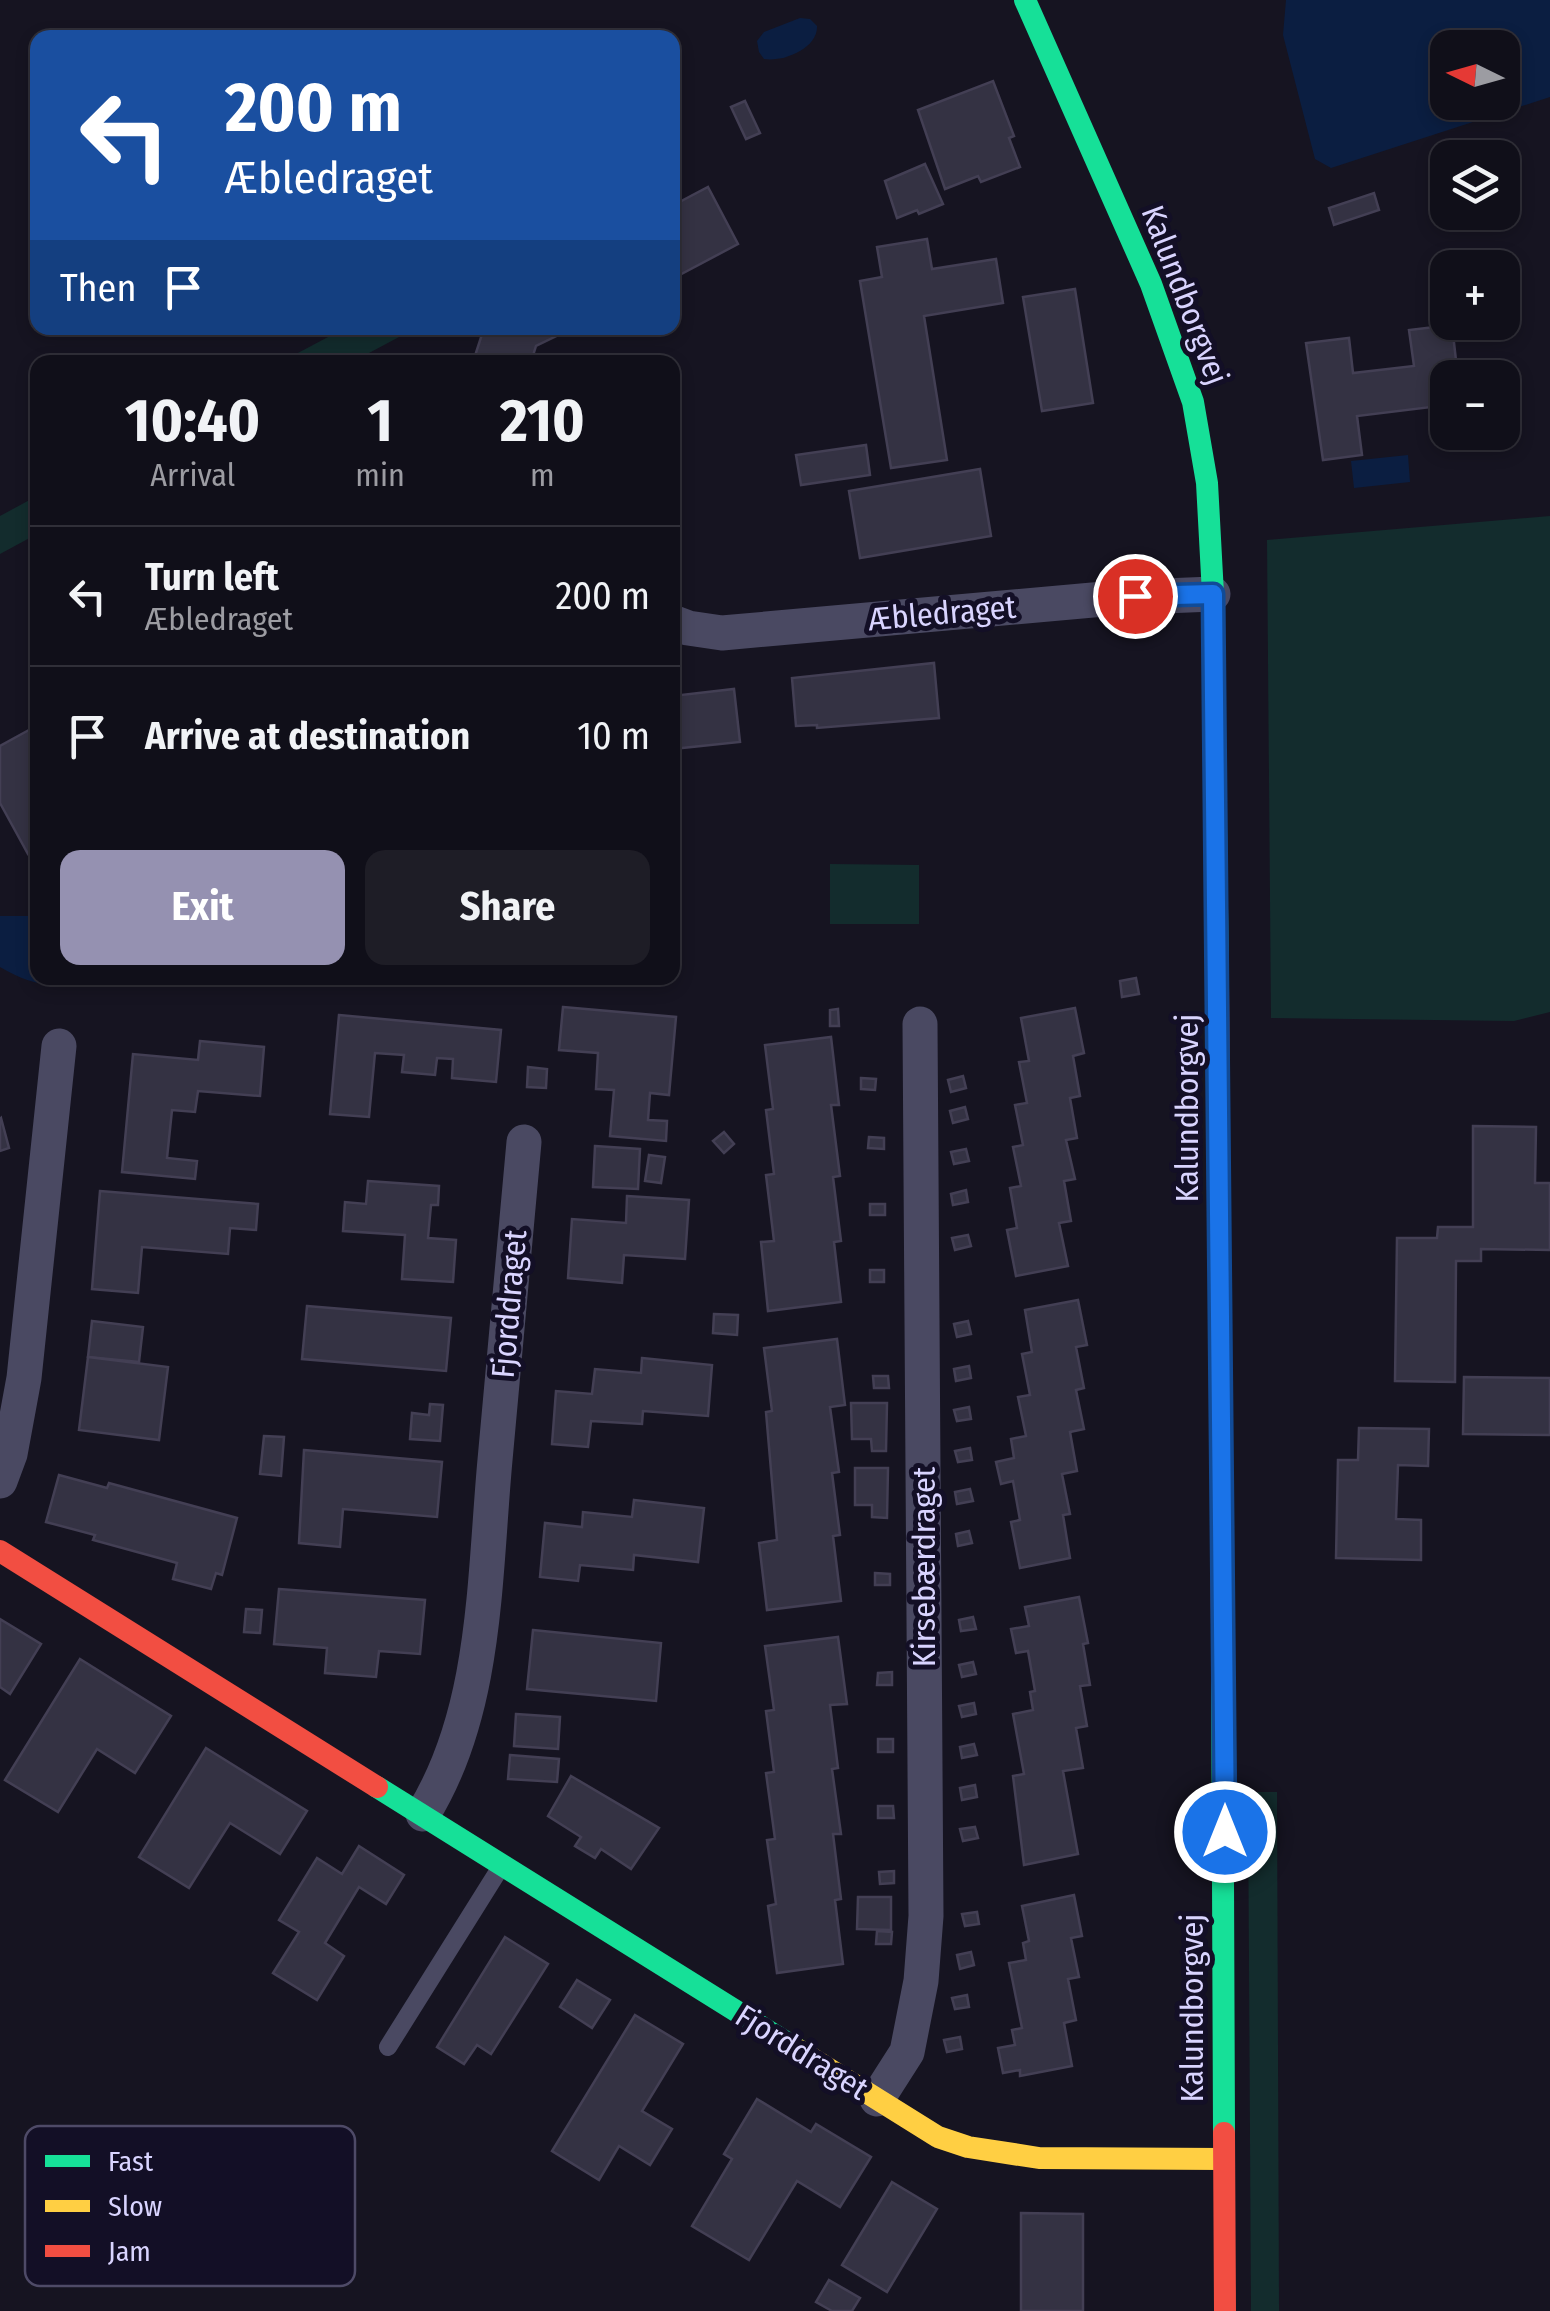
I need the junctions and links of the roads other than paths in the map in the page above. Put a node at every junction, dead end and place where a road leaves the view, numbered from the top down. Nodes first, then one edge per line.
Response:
1 (1025, 0) edge
2 (1213, 594) junction
3 (680, 625) edge
4 (920, 1024) dead end
5 (59, 1046) dead end
6 (524, 1142) dead end
7 (0, 1481) edge
8 (0, 1551) edge
9 (422, 1814) junction
10 (503, 1863) junction
11 (388, 2047) dead end
12 (877, 2099) junction
13 (1224, 2159) junction
14 (1225, 2311) edge

1 - 2 street, Kalundborgvej
2 - 3 street, Æbledraget
2 - 13 street, Kalundborgvej
4 - 12 street, Kirsebærdraget
5 - 7 street
6 - 9 street, Fjorddraget
8 - 9 street, Fjorddraget
9 - 10 street, Fjorddraget
10 - 11 lane
10 - 12 street, Fjorddraget
12 - 13 street, Fjorddraget
13 - 14 street, Kalundborgvej

